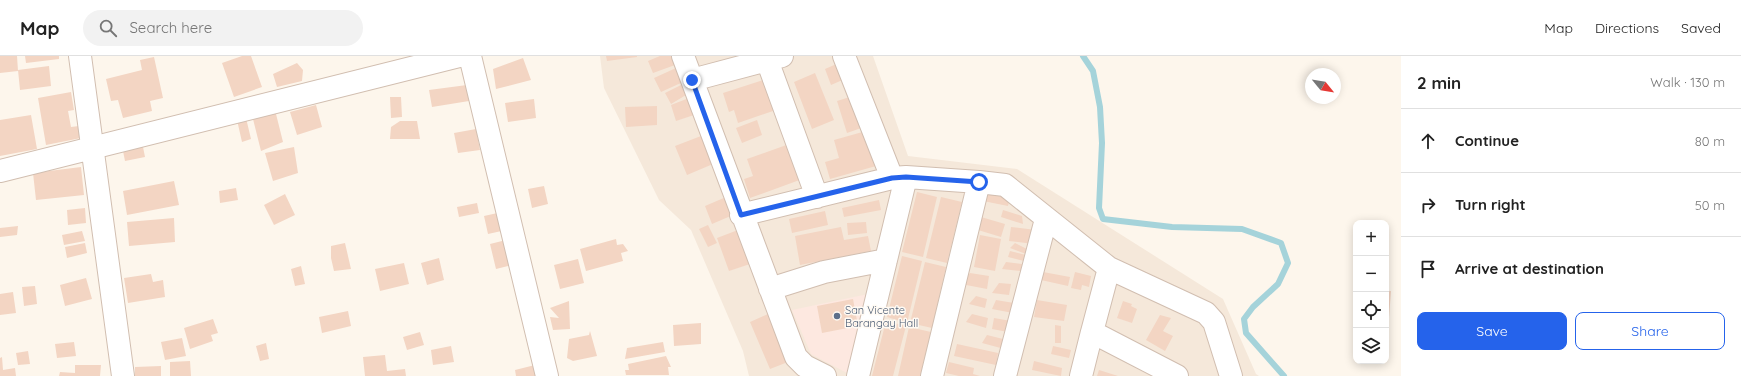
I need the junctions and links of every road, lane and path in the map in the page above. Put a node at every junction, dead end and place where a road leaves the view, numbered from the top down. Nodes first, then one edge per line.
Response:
1 (80, 56) edge
2 (459, 56) edge
3 (470, 56) edge
4 (683, 56) edge
5 (844, 56) edge
6 (774, 58) edge
7 (692, 80) junction
8 (92, 149) junction
9 (0, 171) edge
10 (899, 178) junction
11 (979, 182) junction
12 (817, 198) junction
13 (741, 215) junction
14 (1046, 219) junction
15 (886, 260) junction
16 (1109, 268) junction
17 (770, 289) junction
18 (1092, 332) junction
19 (803, 371) edge
20 (123, 376) edge
21 (547, 376) edge
22 (826, 376) edge
23 (858, 376) edge
24 (932, 376) edge
25 (1005, 376) edge
26 (1081, 376) edge
27 (1177, 376) edge
28 (1231, 376) edge

1 - 8 street
2 - 8 street
3 - 21 street
4 - 7 street
5 - 10 street
6 - 7 street
6 - 12 street
7 - 13 street
8 - 9 street
8 - 20 street
10 - 11 street
10 - 12 street
10 - 15 street
11 - 14 street
11 - 24 street
12 - 13 street
13 - 17 street
14 - 16 street
14 - 25 street
15 - 17 street
15 - 23 street
16 - 18 street
16 - 28 street
17 - 19 street
18 - 26 street
18 - 27 street
19 - 22 street

